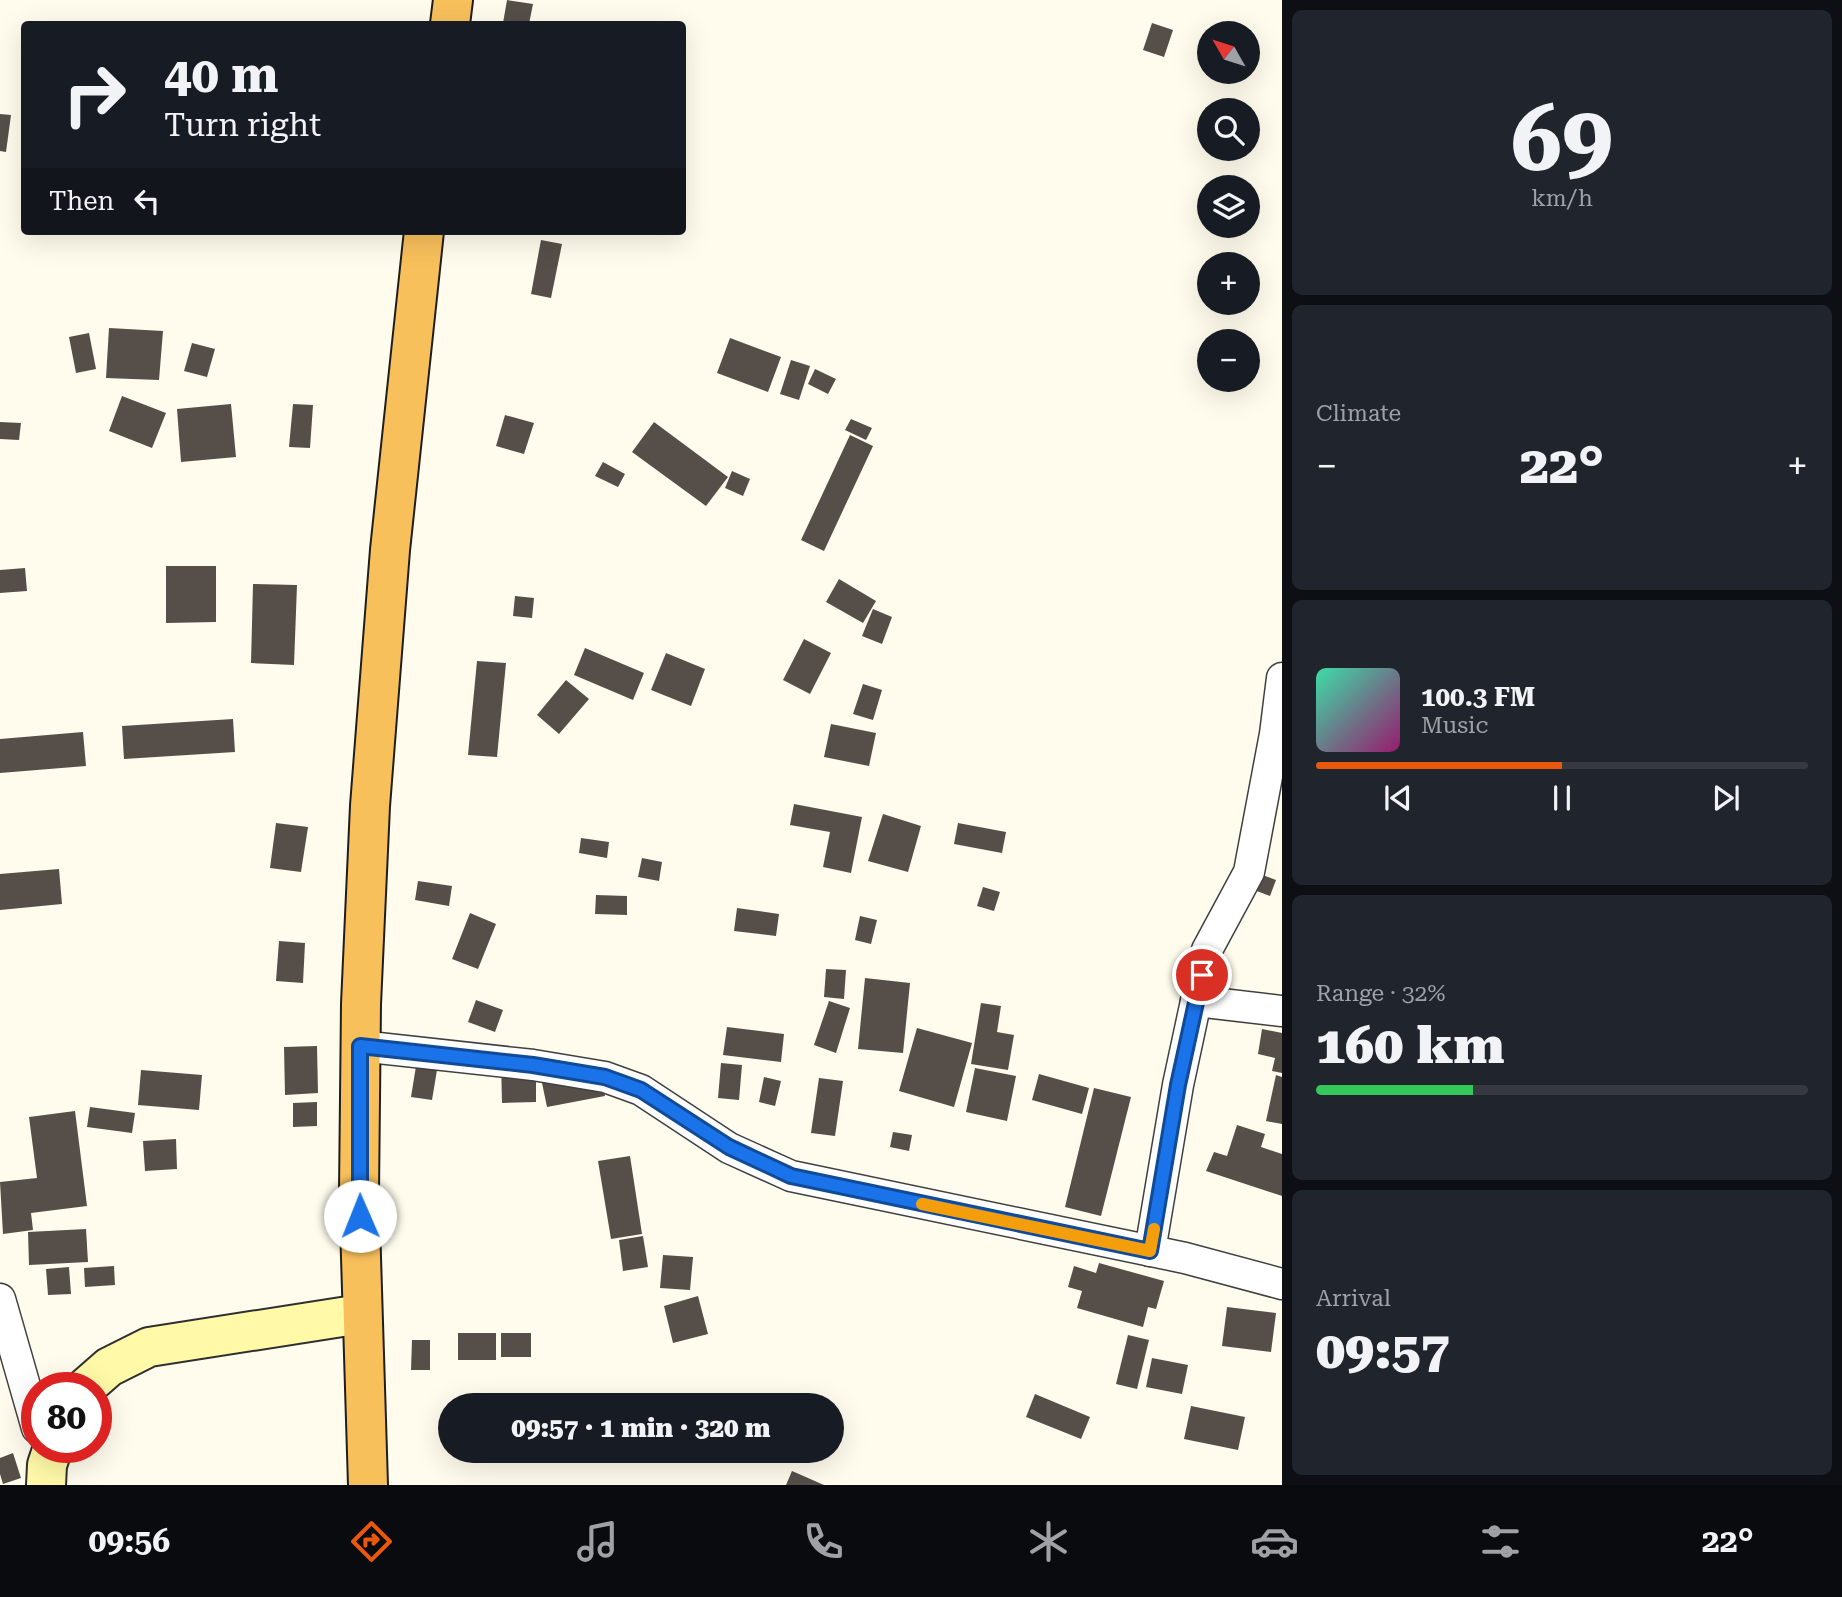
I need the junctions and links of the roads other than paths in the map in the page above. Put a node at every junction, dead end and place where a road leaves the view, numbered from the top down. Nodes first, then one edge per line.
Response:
1 (453, 0) edge
2 (450, 21) edge
3 (424, 235) edge
4 (1282, 678) edge
5 (1196, 1001) junction
6 (1282, 1011) edge
7 (360, 1046) junction
8 (1150, 1251) junction
9 (1282, 1284) edge
10 (0, 1299) edge
11 (361, 1314) junction
12 (21, 1372) edge
13 (103, 1372) edge
14 (368, 1485) edge

1 - 2 highway
3 - 7 highway
4 - 5 street
5 - 6 street
5 - 8 street
7 - 8 street
7 - 11 highway
8 - 9 street
10 - 12 street
11 - 13 main road
11 - 14 highway

